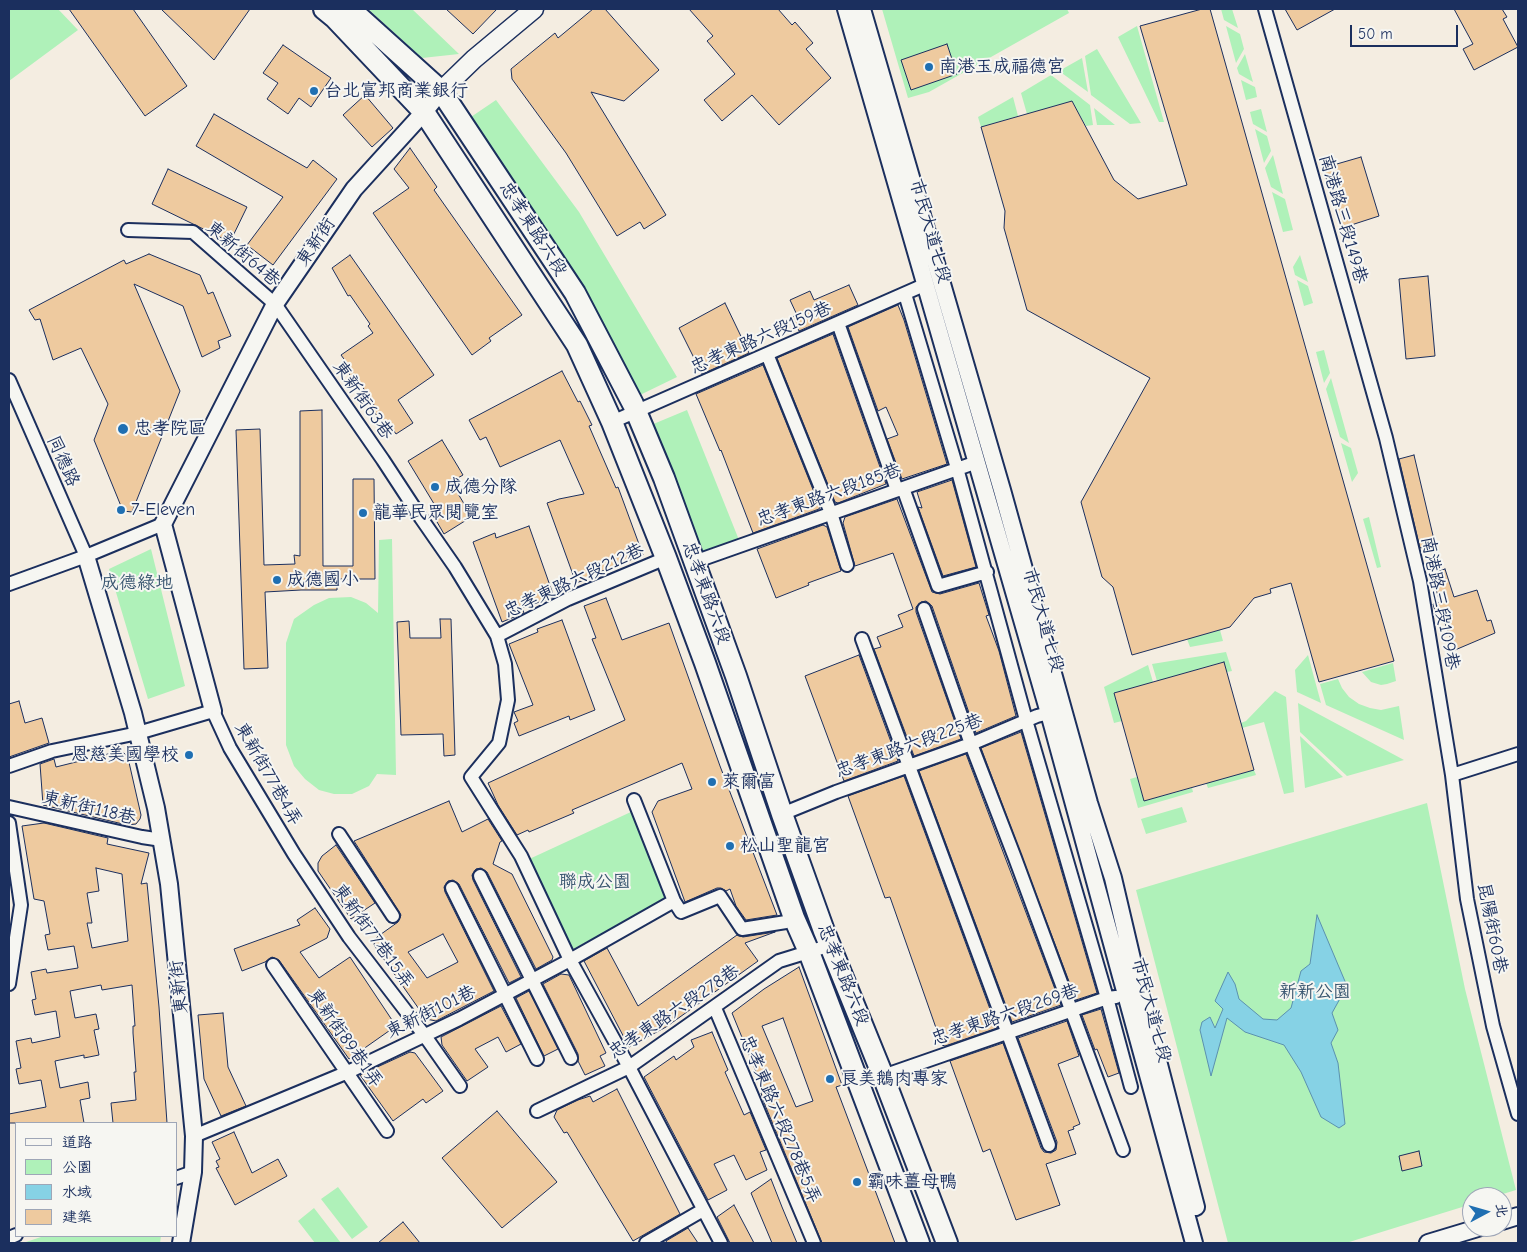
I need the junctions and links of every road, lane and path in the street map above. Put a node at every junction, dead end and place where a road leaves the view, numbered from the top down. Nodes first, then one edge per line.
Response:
1 (324, 9) edge
2 (350, 9) edge
3 (534, 9) edge
4 (846, 9) edge
5 (862, 9) edge
6 (1265, 9) edge
7 (441, 91) junction
8 (424, 112) junction
9 (128, 230) dead end
10 (924, 285) junction
11 (905, 294) junction
12 (275, 304) junction
13 (838, 323) junction
14 (767, 354) junction
15 (9, 380) edge
16 (636, 412) junction
17 (612, 422) junction
18 (1386, 438) joint
19 (977, 462) junction
20 (957, 468) junction
21 (900, 489) junction
22 (831, 513) junction
23 (163, 524) junction
24 (86, 556) junction
25 (666, 558) junction
26 (694, 562) junction
27 (848, 565) dead end
28 (986, 572) junction
29 (9, 584) edge
30 (924, 609) dead end
31 (497, 636) junction
32 (862, 639) dead end
33 (213, 711) junction
34 (1049, 713) junction
35 (1026, 720) junction
36 (138, 733) junction
37 (971, 744) junction
38 (1518, 754) edge
39 (9, 766) edge
40 (909, 766) junction
41 (1452, 775) junction
42 (634, 800) dead end
43 (9, 807) edge
44 (782, 814) junction
45 (9, 823) edge
46 (339, 834) dead end
47 (162, 840) junction
48 (294, 854) joint
49 (480, 876) dead end
50 (452, 888) dead end
51 (674, 901) junction
52 (393, 916) dead end
53 (794, 918) junction
54 (831, 945) junction
55 (809, 952) junction
56 (570, 960) junction
57 (273, 965) dead end
58 (533, 980) junction
59 (9, 984) edge
60 (1133, 993) junction
61 (506, 995) junction
62 (1107, 998) junction
63 (715, 1008) junction
64 (1072, 1010) junction
65 (1009, 1032) junction
66 (425, 1036) junction
67 (571, 1058) dead end
68 (537, 1059) dead end
69 (629, 1067) junction
70 (348, 1072) junction
71 (883, 1076) junction
72 (460, 1086) dead end
73 (1131, 1086) dead end
74 (537, 1111) dead end
75 (1518, 1114) edge
76 (387, 1131) dead end
77 (194, 1136) junction
78 (1049, 1145) dead end
79 (1123, 1150) dead end
80 (193, 1172) junction
81 (178, 1177) edge
82 (703, 1210) junction
83 (1462, 1233) edge
84 (181, 1243) edge
85 (646, 1243) edge
86 (721, 1243) edge
87 (814, 1243) edge
88 (919, 1243) edge
89 (947, 1243) edge
90 (1194, 1243) edge
91 (1205, 1243) edge
92 (1428, 1243) edge

1 - 8 main road, 忠孝東路六段
2 - 7 main road, 忠孝東路六段
3 - 7 main road, 東新街
4 - 10 street, 市民大道七段
5 - 60 street, 市民大道七段
6 - 18 street, 南港路三段149巷
7 - 8 street, 東新街
7 - 16 main road, 忠孝東路六段
8 - 12 street, 東新街
8 - 17 main road, 忠孝東路六段
9 - 12 street, 東新街64巷
10 - 11 street, 忠孝東路六段159巷
10 - 19 street, 市民大道七段
11 - 13 street, 忠孝東路六段159巷
11 - 20 street
12 - 23 street, 東新街
12 - 31 street, 東新街63巷
13 - 14 street, 忠孝東路六段159巷
13 - 21 street
14 - 16 street, 忠孝東路六段159巷
14 - 22 street
15 - 24 street, 同德路
16 - 17 street, 忠孝東路六段159巷
16 - 26 main road, 忠孝東路六段
17 - 25 main road, 忠孝東路六段
18 - 41 street, 南港路三段109巷
19 - 20 street, 忠孝東路六段185巷
19 - 34 street, 市民大道七段
20 - 21 street, 忠孝東路六段185巷
20 - 28 street
21 - 22 street, 忠孝東路六段185巷
21 - 28 street
22 - 26 street, 忠孝東路六段185巷
22 - 27 street
23 - 24 street
23 - 33 street
24 - 29 street
24 - 36 street, 東新街
25 - 31 street, 忠孝東路六段212巷
25 - 53 main road, 忠孝東路六段
26 - 44 main road, 忠孝東路六段
28 - 35 street
30 - 37 street
31 - 56 street, 東新街63巷
32 - 40 street
33 - 36 street
33 - 48 street, 東新街77巷4弄
34 - 35 street, 忠孝東路六段225巷
34 - 60 street, 市民大道七段
35 - 37 street, 忠孝東路六段225巷
35 - 62 street
36 - 39 street
36 - 47 street, 東新街
37 - 40 street, 忠孝東路六段225巷
37 - 64 street
38 - 41 street
40 - 44 street, 忠孝東路六段225巷
40 - 65 street
41 - 75 street, 昆陽街60巷
42 - 51 street
43 - 47 street, 東新街118巷
44 - 54 main road, 忠孝東路六段
45 - 59 street
46 - 52 street
47 - 77 street, 東新街
48 - 66 street, 東新街77巷15弄
49 - 58 street
50 - 61 street
51 - 53 street
51 - 56 street, 東新街101巷
53 - 55 main road, 忠孝東路六段
54 - 55 street, 忠孝東路六段278巷
54 - 71 main road, 忠孝東路六段
55 - 63 street, 忠孝東路六段278巷
55 - 88 main road, 忠孝東路六段
56 - 58 street, 東新街101巷
56 - 69 street
57 - 70 street, 東新街89巷1弄
58 - 61 street, 東新街101巷
58 - 67 street
60 - 62 street, 忠孝東路六段269巷
60 - 90 street, 市民大道七段
60 - 91 street, 市民大道七段
61 - 66 street, 東新街101巷
61 - 68 street
62 - 64 street, 忠孝東路六段269巷
62 - 73 street
63 - 69 street, 忠孝東路六段278巷
63 - 87 street, 忠孝東路六段278巷5弄
64 - 65 street, 忠孝東路六段269巷
64 - 79 street
65 - 71 street, 忠孝東路六段269巷
65 - 78 street
66 - 70 street, 東新街101巷
66 - 72 street, 東新街77巷15弄
69 - 74 street, 忠孝東路六段278巷
69 - 82 street
70 - 76 street, 東新街89巷1弄
70 - 77 street, 東新街101巷
71 - 89 main road, 忠孝東路六段
77 - 80 street, 東新街
80 - 81 street
80 - 84 street, 東新街
82 - 85 street
82 - 86 street
83 - 92 street

